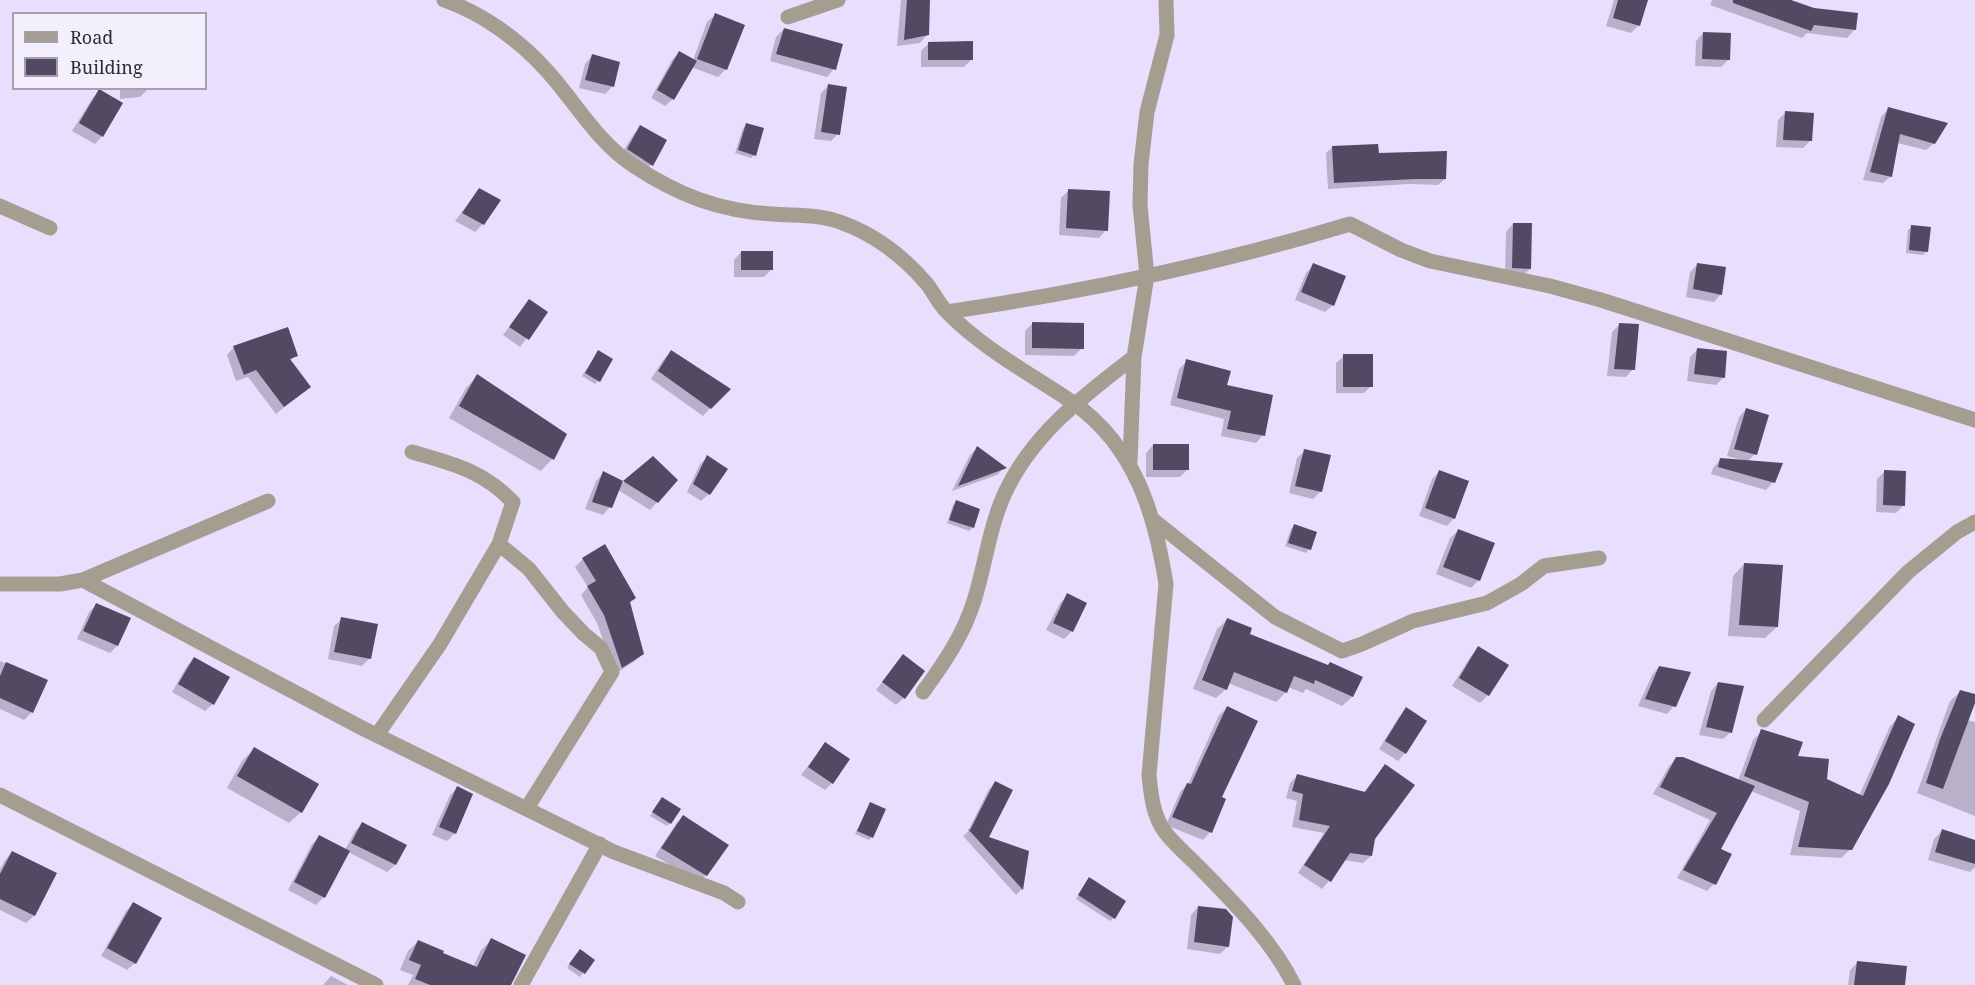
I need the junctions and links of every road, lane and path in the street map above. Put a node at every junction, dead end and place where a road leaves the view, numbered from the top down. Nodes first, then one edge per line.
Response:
1 (444, 0) edge
2 (838, 0) edge
3 (1166, 0) edge
4 (788, 17) dead end
5 (0, 206) edge
6 (50, 228) dead end
7 (1147, 276) junction
8 (946, 312) junction
9 (1134, 357) junction
10 (1076, 405) junction
11 (1975, 420) edge
12 (412, 452) dead end
13 (1130, 462) junction
14 (268, 501) dead end
15 (1152, 519) junction
16 (1975, 522) edge
17 (499, 544) junction
18 (1599, 558) dead end
19 (83, 580) junction
20 (0, 584) edge
21 (923, 692) dead end
22 (1764, 720) dead end
23 (377, 735) junction
24 (0, 795) edge
25 (527, 808) junction
26 (600, 844) junction
27 (738, 902) dead end
28 (376, 985) edge
29 (520, 985) edge
30 (1293, 985) edge

1 - 8 street
2 - 4 street
3 - 7 street
5 - 6 street
7 - 8 street
7 - 9 street
7 - 11 street
8 - 10 street
9 - 10 street
9 - 13 street
10 - 13 street
10 - 21 street
12 - 17 street
13 - 15 street
14 - 19 street
15 - 18 street
15 - 30 street
16 - 22 street
17 - 23 street
17 - 25 street
19 - 20 street
19 - 23 street
23 - 25 street
24 - 28 street
25 - 26 street
26 - 27 street
26 - 29 street

